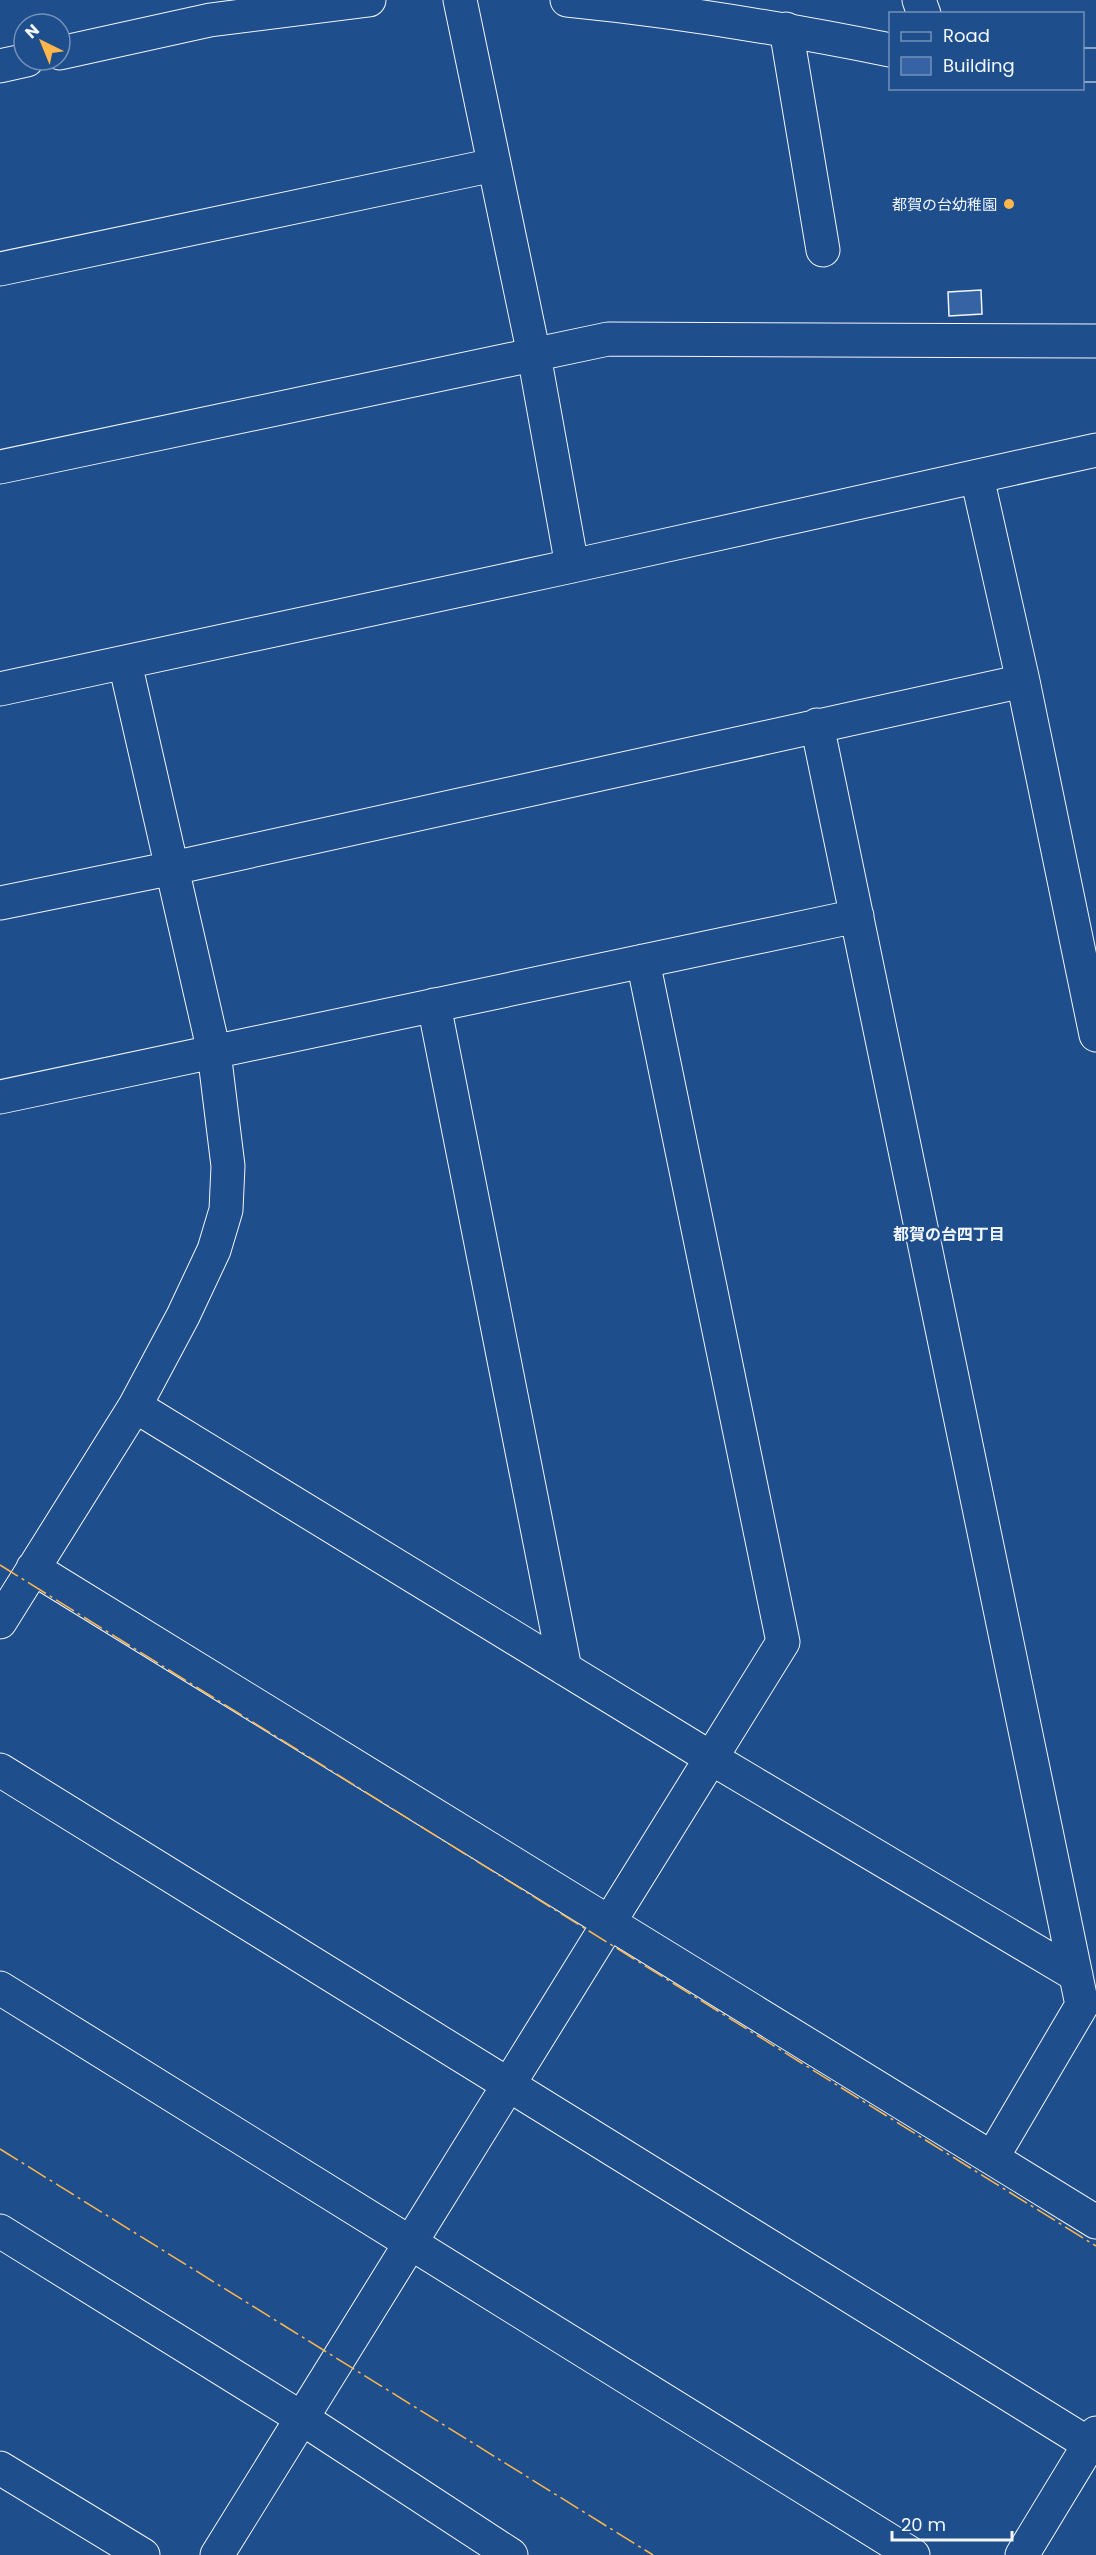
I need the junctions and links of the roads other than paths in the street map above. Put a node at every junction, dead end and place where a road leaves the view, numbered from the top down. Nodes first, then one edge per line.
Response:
1 (369, 0) edge
2 (460, 0) edge
3 (567, 0) edge
4 (207, 10) edge
5 (786, 29) junction
6 (72, 49) edge
7 (889, 50) edge
8 (494, 165) junction
9 (823, 250) dead end
10 (0, 269) edge
11 (1096, 341) edge
12 (534, 355) junction
13 (1096, 450) edge
14 (0, 467) edge
15 (977, 477) junction
16 (572, 566) junction
17 (125, 663) junction
18 (1023, 681) junction
19 (0, 689) edge
20 (817, 725) junction
21 (173, 868) junction
22 (0, 903) edge
23 (857, 916) junction
24 (643, 961) junction
25 (434, 1005) junction
26 (1096, 1035) edge
27 (214, 1052) junction
28 (0, 1097) edge
29 (135, 1406) junction
30 (33, 1568) junction
31 (0, 1622) edge
32 (565, 1669) junction
33 (711, 1758) junction
34 (0, 1770) edge
35 (610, 1923) junction
36 (1076, 1975) junction
37 (0, 1988) edge
38 (510, 2086) junction
39 (992, 2158) junction
40 (1096, 2222) edge
41 (0, 2230) edge
42 (411, 2244) junction
43 (303, 2419) junction
44 (1093, 2439) edge
45 (1, 2470) edge
46 (143, 2555) edge
47 (217, 2555) edge
48 (511, 2555) edge
49 (913, 2555) edge
50 (1022, 2555) edge

1 - 4 street
2 - 8 street
3 - 5 street
4 - 6 street
5 - 7 street
5 - 9 street
8 - 10 street
8 - 12 street
11 - 12 street
12 - 14 street
12 - 16 street
13 - 15 street
15 - 16 street
15 - 18 street
16 - 17 street
17 - 19 street
17 - 21 street
18 - 20 street
18 - 26 street
20 - 21 street
20 - 23 street
21 - 22 street
21 - 27 street
23 - 24 street
23 - 36 street
24 - 25 street
24 - 33 street
25 - 27 street
25 - 32 street
27 - 28 street
27 - 29 street
29 - 30 street
29 - 32 street
30 - 31 street
30 - 35 street
32 - 33 street
33 - 35 street
33 - 36 street
34 - 38 street
35 - 38 street
35 - 39 street
36 - 39 street
37 - 42 street
38 - 42 street
38 - 44 street
39 - 40 street
41 - 43 street
42 - 43 street
42 - 49 street
43 - 47 street
43 - 48 street
44 - 50 street
45 - 46 street

